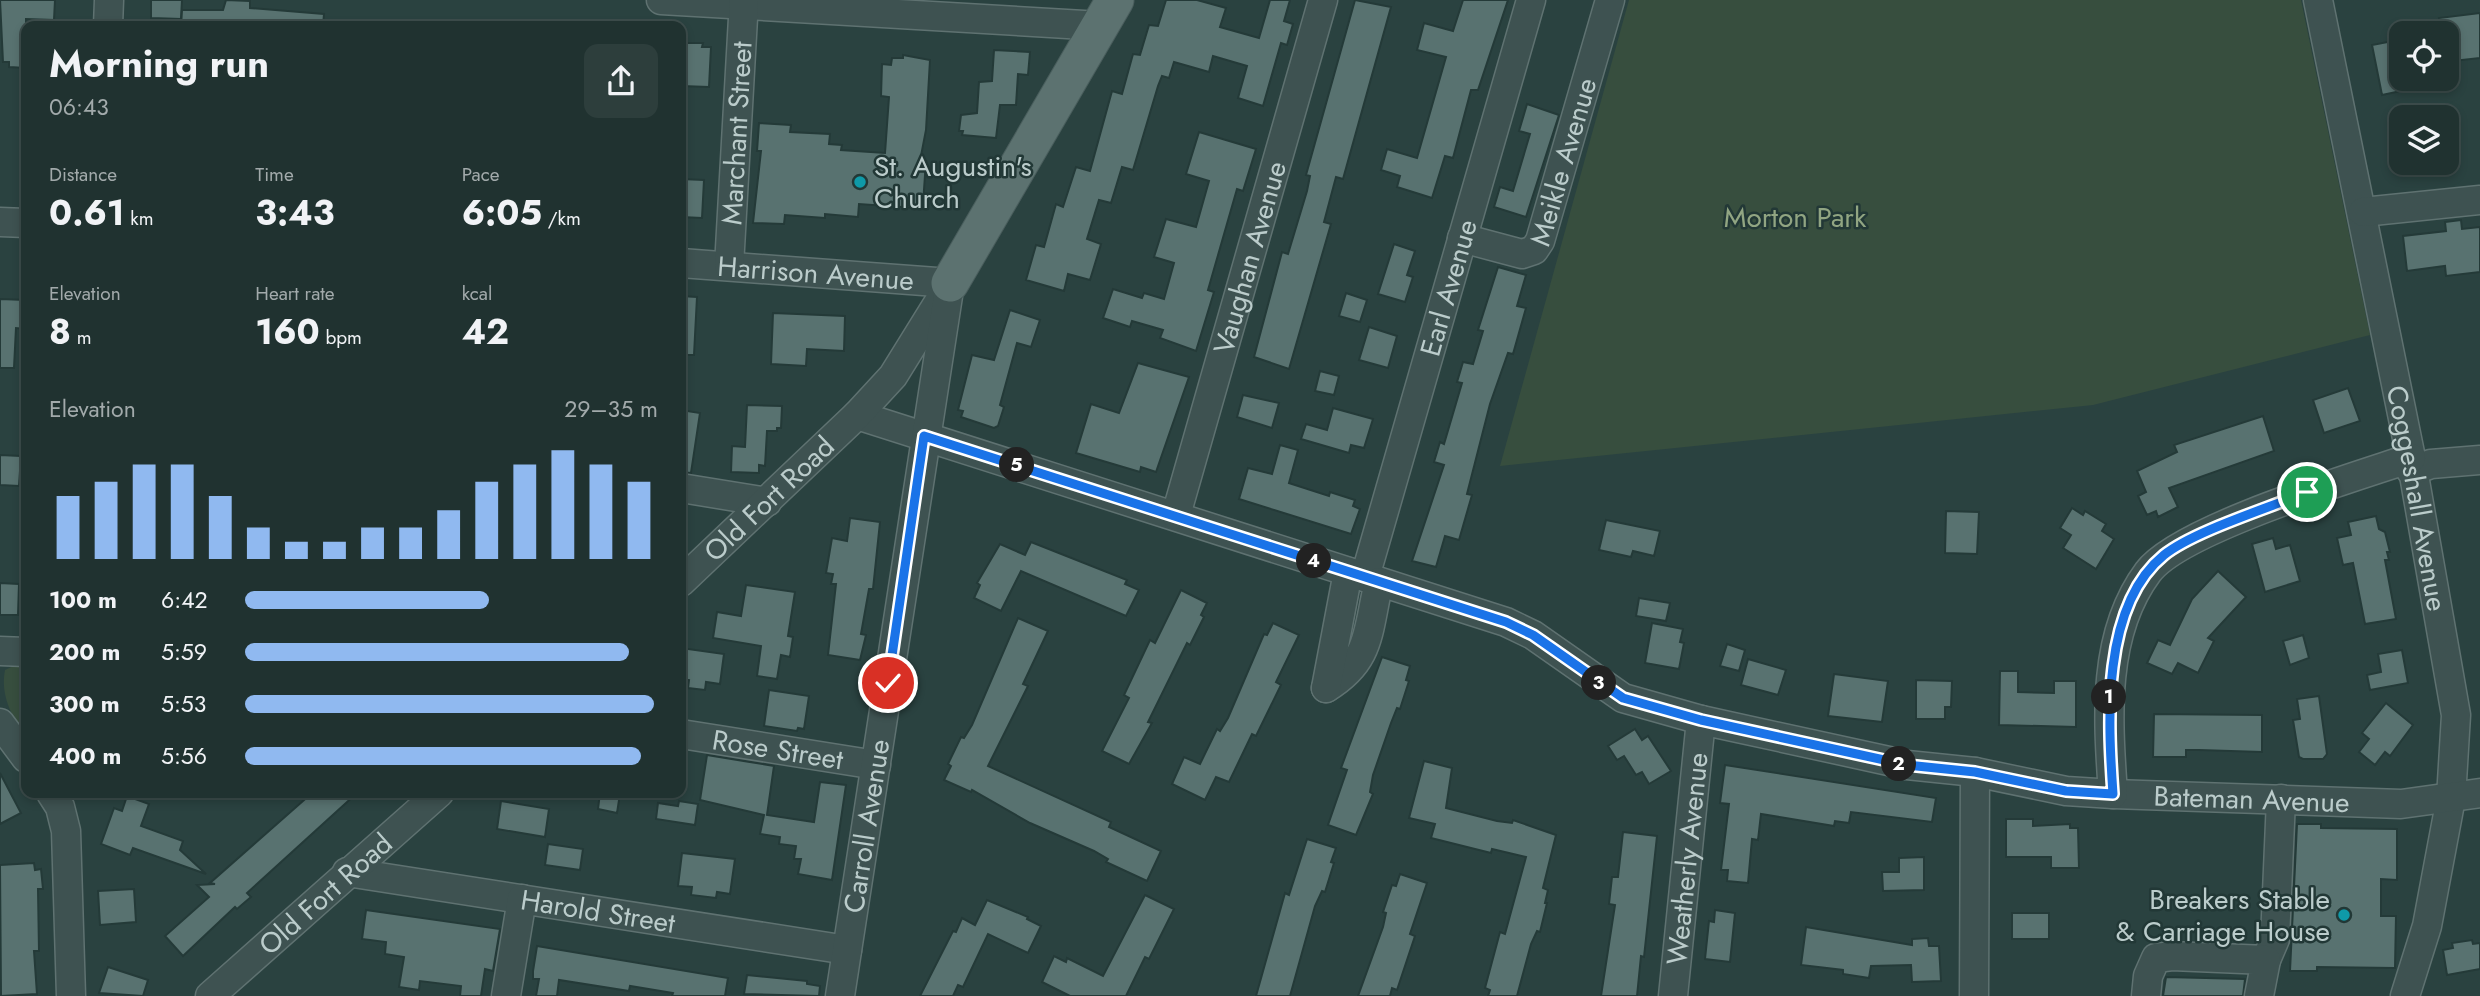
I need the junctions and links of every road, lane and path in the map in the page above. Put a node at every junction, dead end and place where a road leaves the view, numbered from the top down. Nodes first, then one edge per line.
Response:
1 (109, 0) edge
2 (661, 0) edge
3 (1323, 0) edge
4 (1531, 0) edge
5 (1610, 0) edge
6 (2318, 0) edge
7 (744, 2) edge
8 (1108, 13) edge
9 (107, 21) edge
10 (2480, 200) edge
11 (2363, 212) junction
12 (0, 222) edge
13 (21, 223) edge
14 (1462, 238) junction
15 (686, 263) edge
16 (729, 266) junction
17 (950, 283) junction
18 (857, 415) junction
19 (924, 436) junction
20 (2480, 460) edge
21 (2411, 464) junction
22 (686, 489) edge
23 (767, 502) junction
24 (1176, 516) junction
25 (686, 577) edge
26 (1364, 577) junction
27 (0, 651) edge
28 (21, 652) edge
29 (1701, 720) junction
30 (0, 723) edge
31 (686, 735) edge
32 (21, 751) edge
33 (876, 765) junction
34 (1975, 772) junction
35 (2480, 793) edge
36 (2113, 794) junction
37 (63, 798) edge
38 (433, 798) edge
39 (2451, 798) junction
40 (2281, 799) junction
41 (348, 872) junction
42 (522, 899) junction
43 (847, 950) junction
44 (2266, 960) junction
45 (71, 996) edge
46 (210, 996) edge
47 (506, 996) edge
48 (840, 996) edge
49 (1673, 996) edge
50 (1974, 996) edge
51 (2146, 996) edge
52 (2259, 996) edge
53 (2405, 996) edge

1 - 9 street
2 - 7 street
3 - 24 street, Vaughan Avenue
4 - 14 street, Earl Avenue
5 - 14 street, Meikle Avenue
6 - 11 street, Coggeshall Avenue
7 - 8 street
7 - 16 street, Marchant Street
8 - 17 main road, Carroll Avenue
10 - 11 street
11 - 21 street, Coggeshall Avenue
12 - 13 street
14 - 26 street, Earl Avenue
15 - 16 street, Harrison Avenue
16 - 17 street, Harrison Avenue
17 - 18 street, Carroll Avenue
17 - 19 street, Carroll Avenue
18 - 19 street, Bateman Avenue
18 - 23 street, Old Fort Road
19 - 24 street, Bateman Avenue
19 - 33 street, Carroll Avenue
20 - 21 street
21 - 36 street
21 - 39 street, Coggeshall Avenue
22 - 23 street
23 - 25 street, Old Fort Road
24 - 26 street, Bateman Avenue
26 - 29 street, Bateman Avenue
27 - 28 street
29 - 34 street, Bateman Avenue
29 - 49 street, Weatherly Avenue
30 - 32 street
31 - 33 street, Rose Street
33 - 43 street, Carroll Avenue
34 - 36 street, Bateman Avenue
34 - 50 street
35 - 39 street, Bateman Avenue
36 - 40 street, Bateman Avenue
37 - 45 street
38 - 41 street, Old Fort Road
39 - 40 street, Bateman Avenue
39 - 53 street, Coggeshall Avenue
40 - 44 street
41 - 42 street, Harold Street
41 - 46 street, Old Fort Road
42 - 43 street, Harold Street
42 - 47 street
43 - 48 street, Carroll Avenue
44 - 51 street
44 - 52 street

